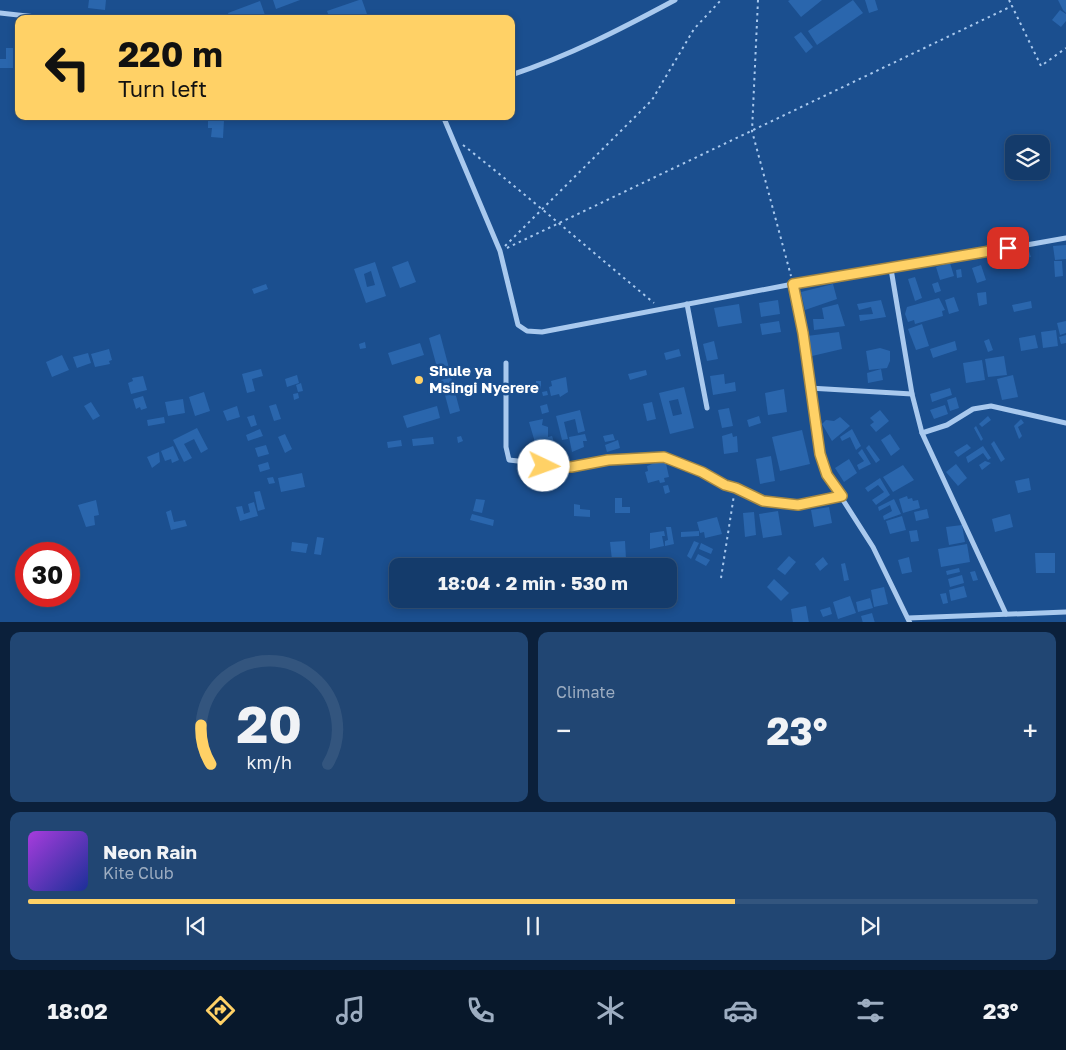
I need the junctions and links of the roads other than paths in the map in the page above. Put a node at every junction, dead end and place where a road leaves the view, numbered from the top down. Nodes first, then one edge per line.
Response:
1 (674, 0) edge
2 (0, 13) edge
3 (18, 15) edge
4 (515, 74) edge
5 (445, 120) edge
6 (1066, 238) edge
7 (891, 269) junction
8 (793, 284) junction
9 (687, 304) junction
10 (506, 363) dead end
11 (809, 388) junction
12 (912, 394) junction
13 (707, 408) dead end
14 (1066, 423) edge
15 (922, 434) junction
16 (842, 496) junction
17 (1066, 612) edge
18 (1006, 614) junction
19 (909, 620) edge

1 - 4 street
2 - 3 street
5 - 9 street
6 - 7 street
7 - 8 street
7 - 12 street
8 - 9 street
8 - 11 street
9 - 13 street
10 - 16 street
11 - 12 street
11 - 16 street
12 - 15 street
14 - 15 street
15 - 18 street
16 - 19 street
17 - 18 street
18 - 19 street

